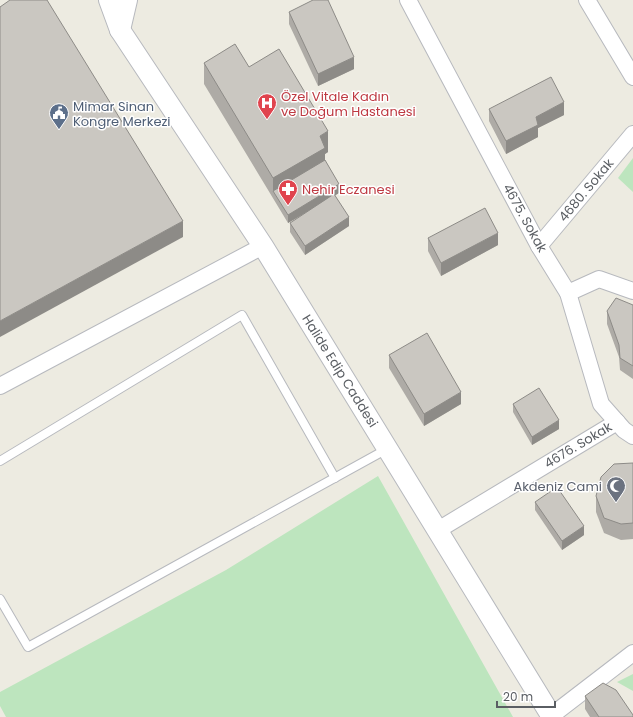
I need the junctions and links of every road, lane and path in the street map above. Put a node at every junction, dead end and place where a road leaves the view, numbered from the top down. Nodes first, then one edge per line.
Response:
1 (109, 0) edge
2 (127, 0) edge
3 (408, 0) edge
4 (587, 0) edge
5 (120, 30) junction
6 (633, 77) edge
7 (633, 134) edge
8 (263, 246) junction
9 (539, 246) junction
10 (633, 291) edge
11 (568, 292) junction
12 (0, 386) edge
13 (617, 422) junction
14 (633, 436) edge
15 (388, 449) junction
16 (0, 461) edge
17 (335, 478) junction
18 (438, 530) junction
19 (0, 599) edge
20 (633, 653) edge
21 (551, 716) edge

1 - 5 street, Halide Edip Caddesi
2 - 5 street
3 - 9 street, 4675. Sokak
4 - 6 street
5 - 8 street, Halide Edip Caddesi
7 - 9 street, 4680. Sokak
8 - 12 street
8 - 15 street, Halide Edip Caddesi
9 - 11 street, 4675. Sokak
10 - 11 street
11 - 13 street, 4675. Sokak
13 - 14 street, 4675. Sokak
13 - 18 street, 4676. Sokak
15 - 17 lane
15 - 18 street, Halide Edip Caddesi
16 - 17 lane
17 - 19 lane
18 - 21 street, Halide Edip Caddesi
20 - 21 street

